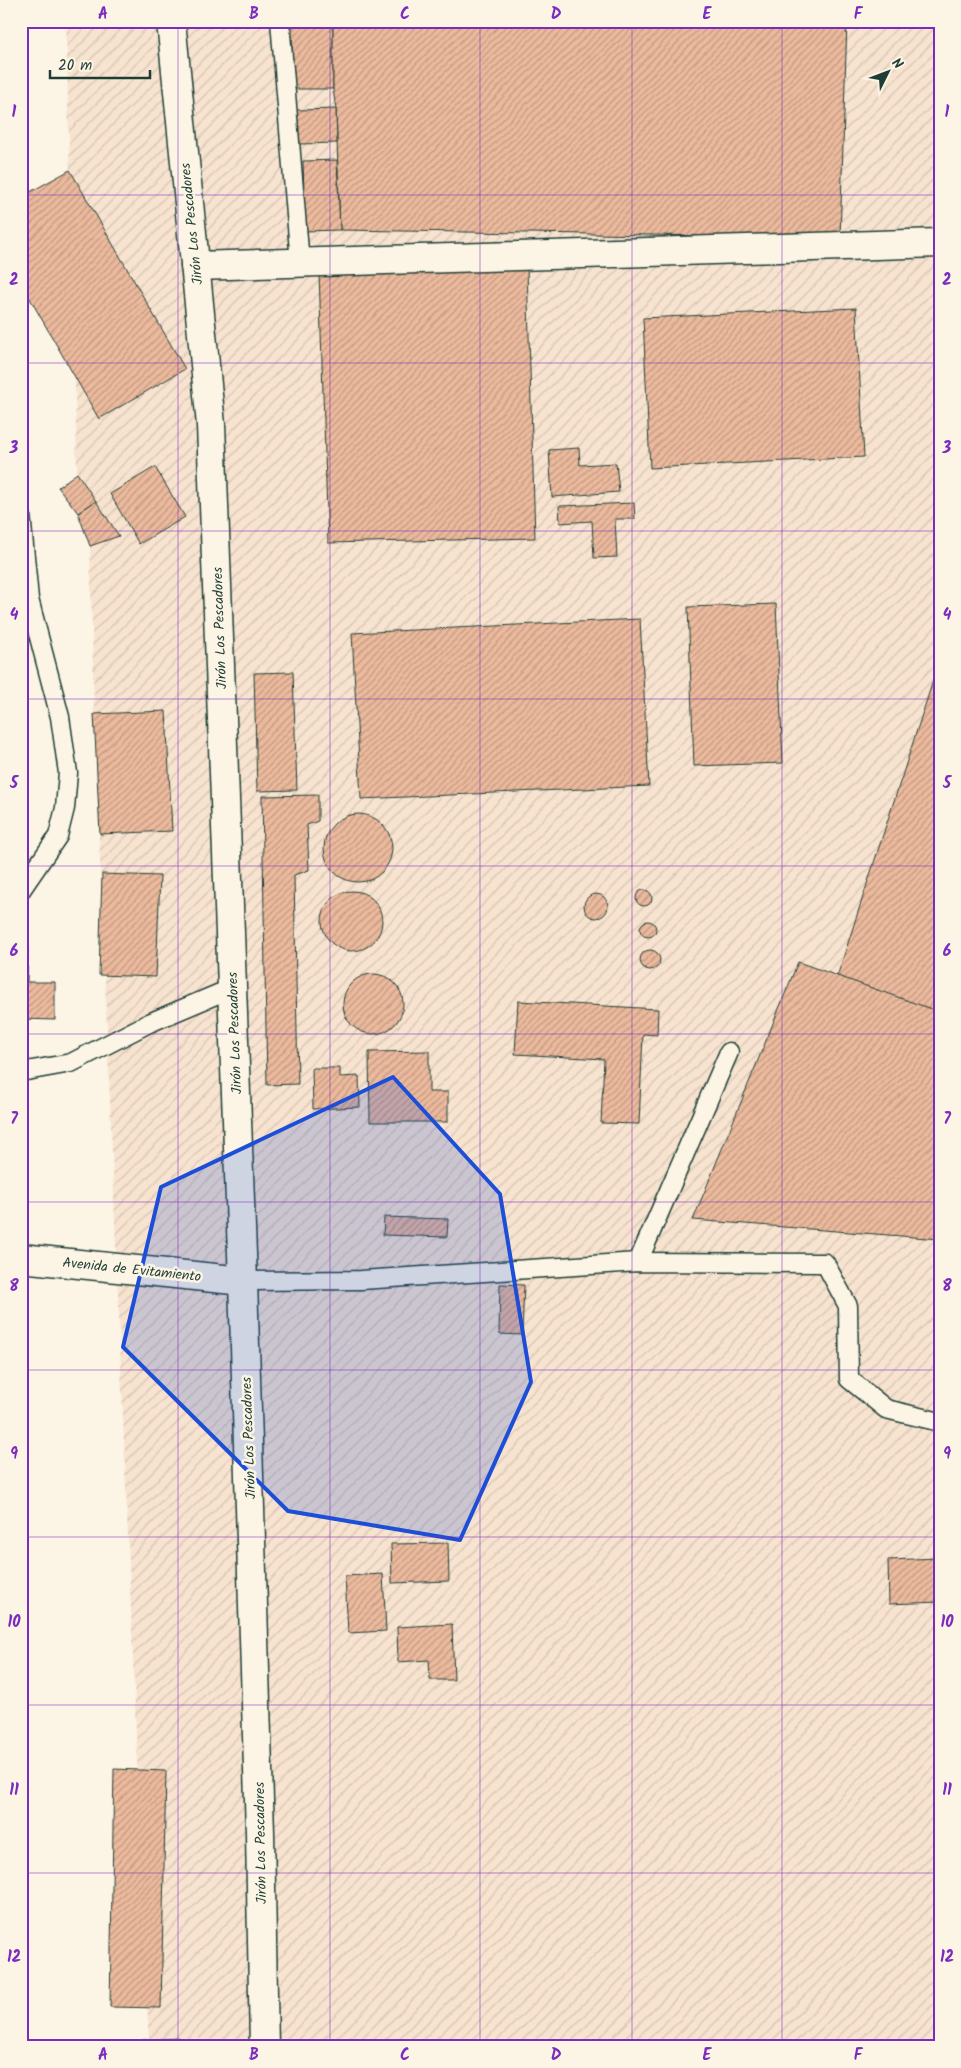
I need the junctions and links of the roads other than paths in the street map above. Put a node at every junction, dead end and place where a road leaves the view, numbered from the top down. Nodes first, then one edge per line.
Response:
1 (172, 21) edge
2 (280, 21) edge
3 (940, 243) edge
4 (300, 263) junction
5 (195, 266) junction
6 (21, 514) edge
7 (21, 890) edge
8 (232, 988) junction
9 (729, 1052) dead end
10 (21, 1072) edge
11 (21, 1258) edge
12 (638, 1262) junction
13 (243, 1281) junction
14 (940, 1422) edge
15 (264, 2047) edge

1 - 5 street, Jirón Los Pescadores
2 - 4 lane
3 - 4 street
4 - 5 street
5 - 8 street, Jirón Los Pescadores
6 - 7 lane
8 - 10 lane
8 - 13 street, Jirón Los Pescadores
9 - 12 lane
11 - 13 street, Avenida de Evitamiento
12 - 13 lane
12 - 14 lane
13 - 15 street, Jirón Los Pescadores

